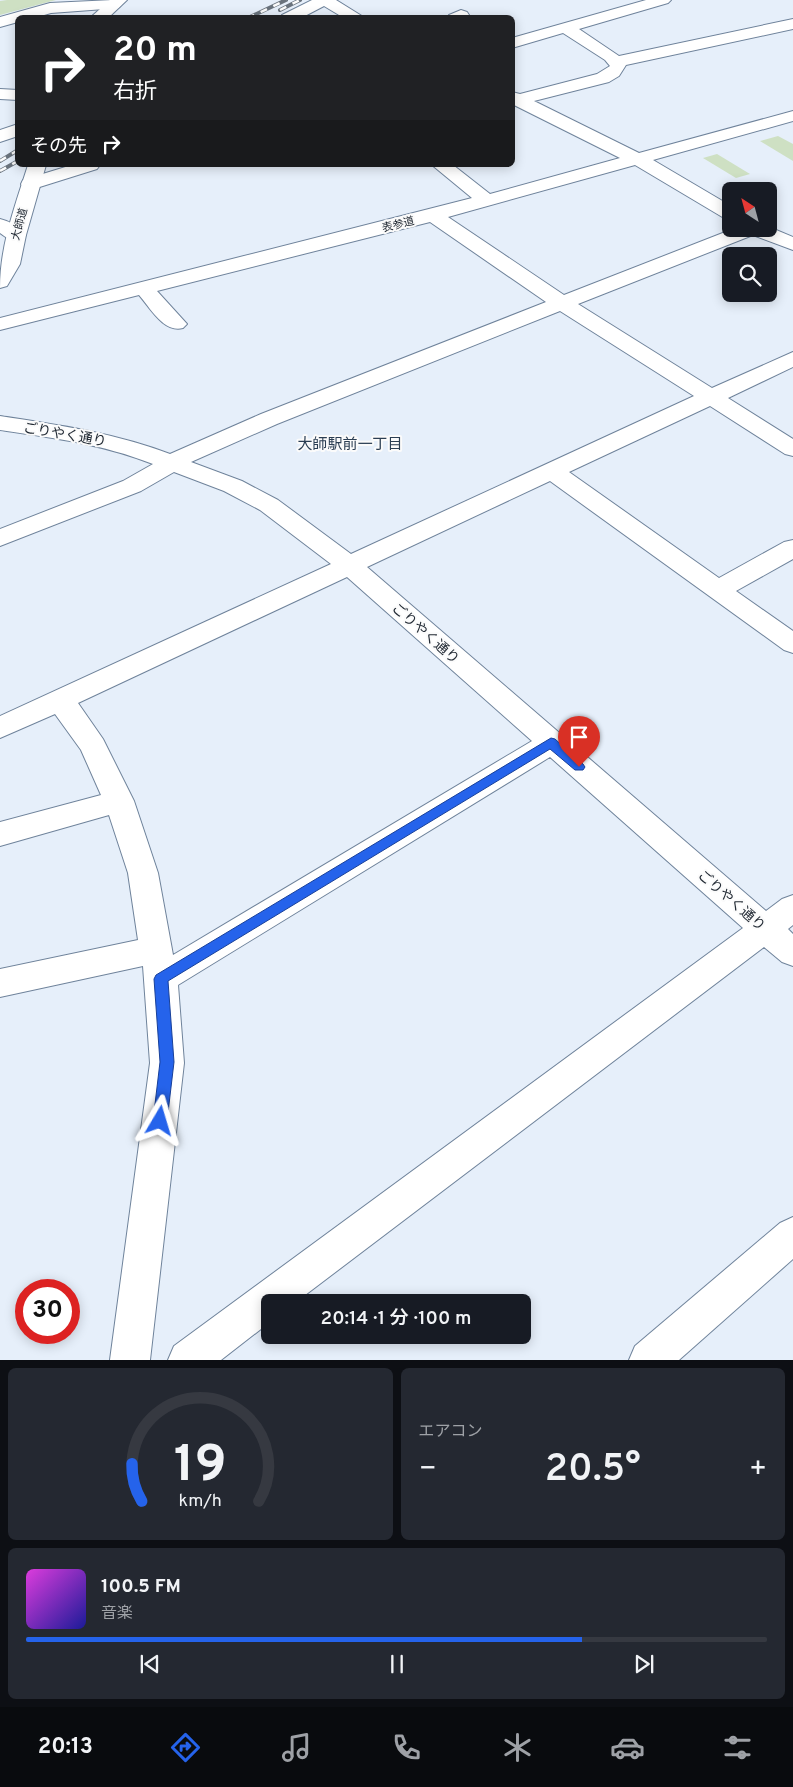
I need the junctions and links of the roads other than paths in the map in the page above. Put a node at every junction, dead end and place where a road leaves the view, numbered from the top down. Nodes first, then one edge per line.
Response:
1 (324, 0) edge
2 (662, 0) edge
3 (116, 3) edge
4 (25, 15) edge
5 (102, 15) edge
6 (294, 15) edge
7 (352, 15) edge
8 (15, 18) edge
9 (0, 22) edge
10 (793, 24) edge
11 (566, 28) junction
12 (515, 42) edge
13 (616, 62) junction
14 (0, 94) edge
15 (15, 95) edge
16 (515, 99) edge
17 (793, 116) edge
18 (15, 130) edge
19 (0, 137) edge
20 (634, 159) junction
21 (36, 167) edge
22 (85, 167) edge
23 (444, 167) edge
24 (30, 184) junction
25 (486, 200) junction
26 (722, 209) edge
27 (433, 215) junction
28 (8, 230) edge
29 (778, 237) edge
30 (728, 238) edge
31 (793, 243) edge
32 (0, 282) edge
33 (144, 288) junction
34 (563, 304) junction
35 (0, 324) edge
36 (176, 324) dead end
37 (793, 359) edge
38 (711, 397) junction
39 (0, 423) edge
40 (793, 449) edge
41 (175, 463) junction
42 (553, 472) junction
43 (0, 538) edge
44 (793, 548) edge
45 (349, 565) junction
46 (718, 590) junction
47 (793, 644) edge
48 (61, 701) junction
49 (0, 728) edge
50 (551, 742) junction
51 (119, 801) junction
52 (0, 834) edge
53 (793, 908) edge
54 (764, 928) junction
55 (793, 953) edge
56 (159, 965) junction
57 (0, 983) edge
58 (793, 1235) edge
59 (130, 1360) edge
60 (188, 1360) edge
61 (649, 1360) edge

1 - 6 main road
1 - 7 main road
2 - 11 main road
3 - 4 main road
3 - 5 main road
8 - 9 main road
10 - 13 main road
11 - 12 main road
11 - 13 main road
13 - 16 main road
14 - 15 main road
16 - 20 main road
17 - 20 main road, 表参道
18 - 19 main road
20 - 25 main road, 表参道
20 - 26 main road
21 - 24 main road, 大師道
22 - 24 main road
23 - 25 main road
24 - 28 main road, 大師道
25 - 27 main road, 表参道
27 - 33 main road, 表参道
27 - 34 main road
28 - 32 main road, 大師道
29 - 31 main road
30 - 34 main road
33 - 35 main road, 表参道
33 - 36 main road
34 - 38 main road
34 - 41 main road
37 - 38 main road
38 - 40 main road
38 - 42 main road
39 - 41 main road, ごりやく通り
41 - 43 main road
41 - 45 main road, ごりやく通り
42 - 45 main road
42 - 46 main road
44 - 46 main road
45 - 48 main road
45 - 50 main road, ごりやく通り
46 - 47 main road
48 - 49 main road
48 - 51 main road
50 - 54 main road, ごりやく通り
50 - 56 main road
51 - 52 main road
51 - 56 main road
53 - 54 main road
54 - 55 main road, ごりやく通り
54 - 60 main road
56 - 57 main road
56 - 59 main road
58 - 61 main road

